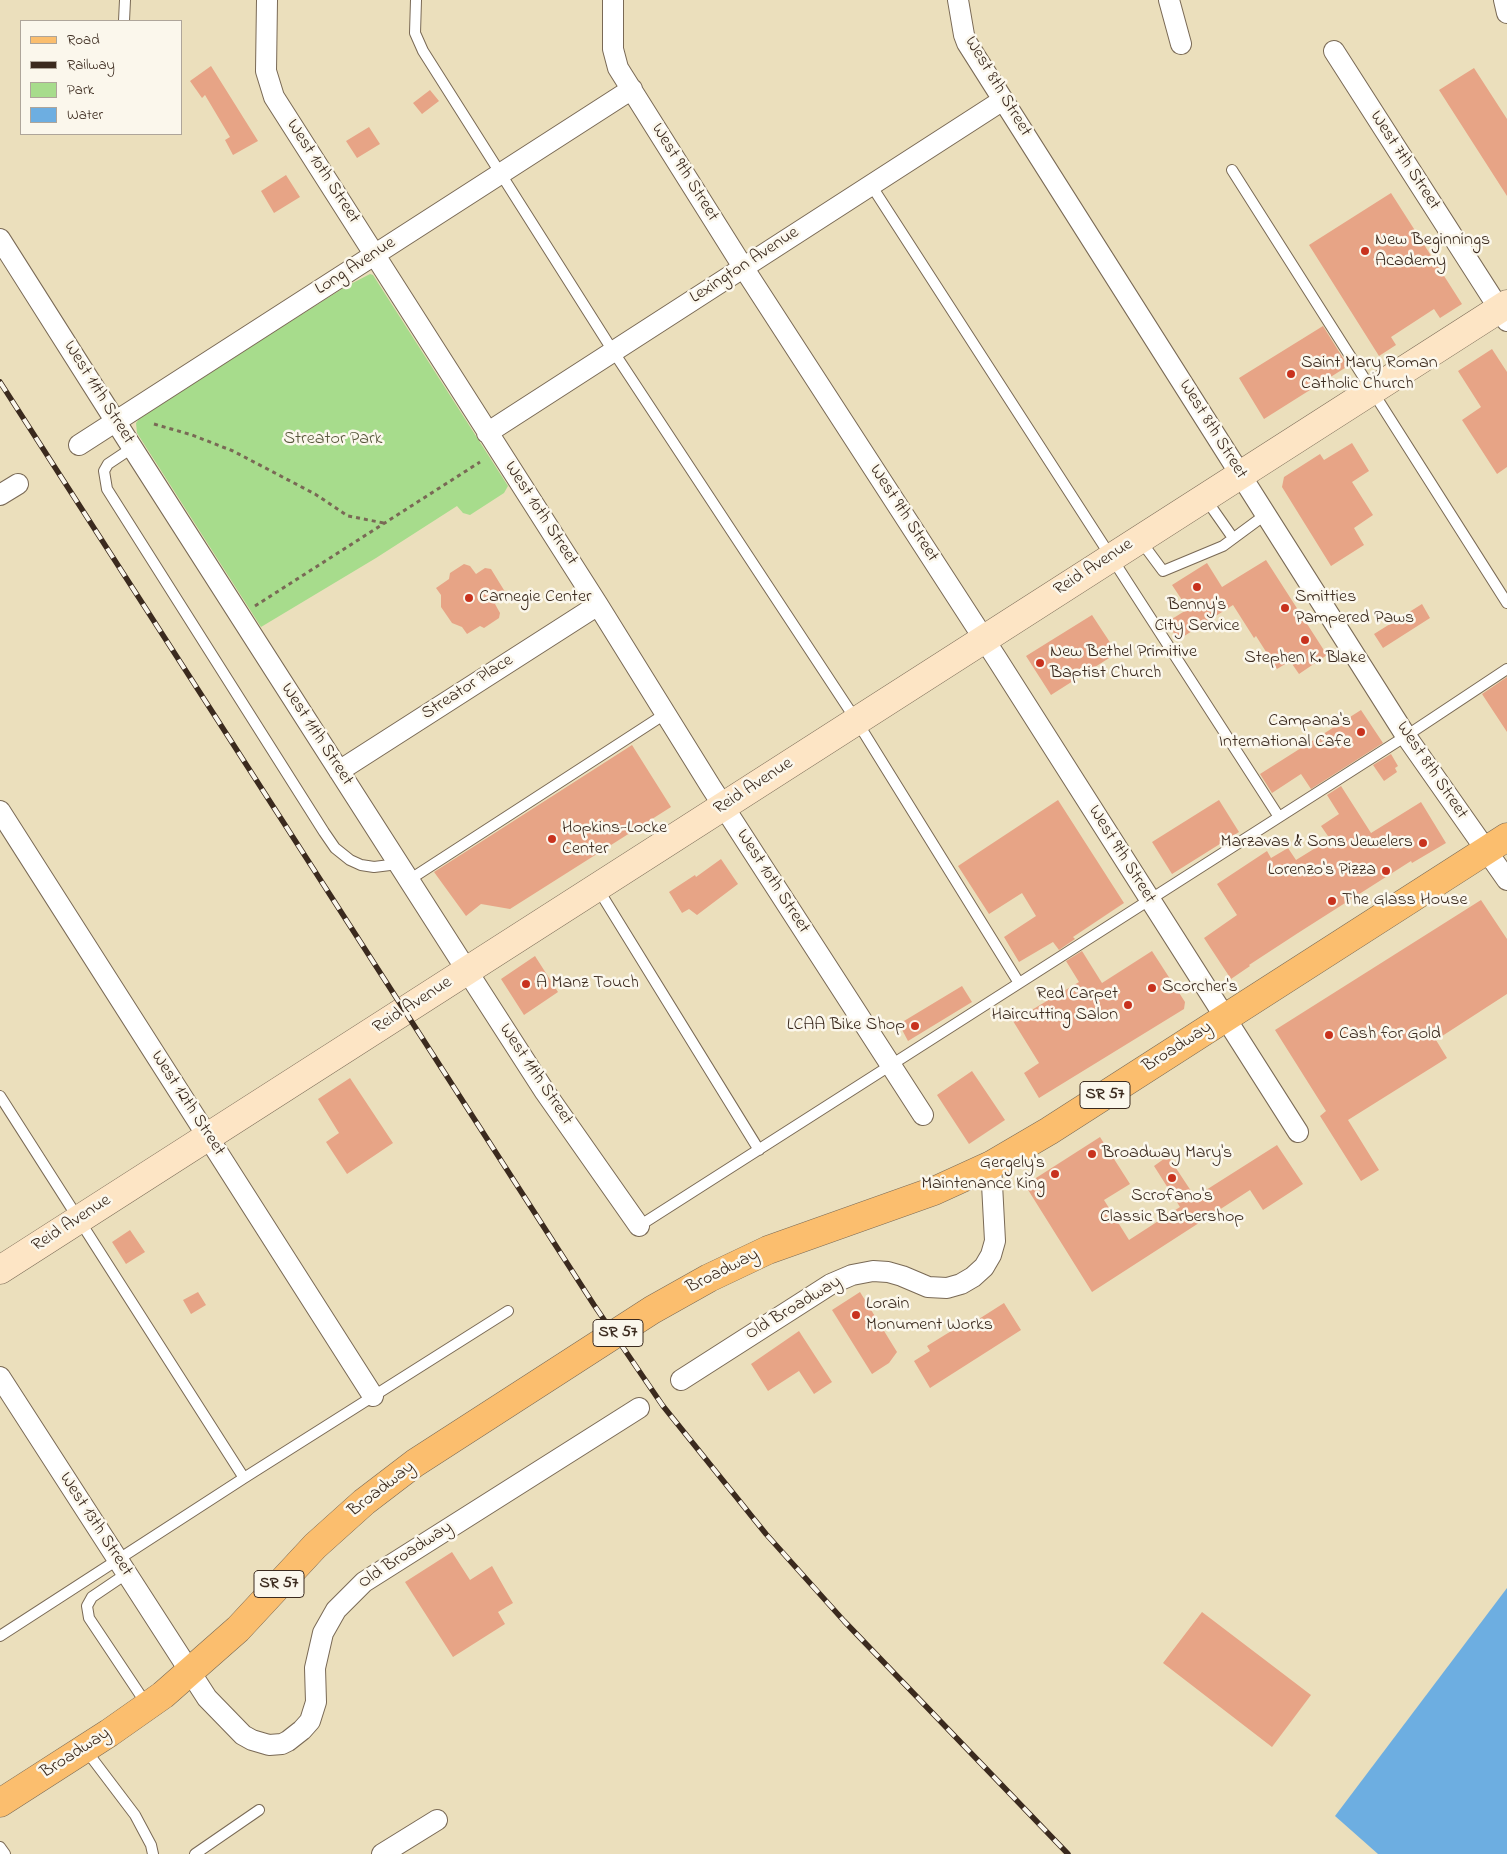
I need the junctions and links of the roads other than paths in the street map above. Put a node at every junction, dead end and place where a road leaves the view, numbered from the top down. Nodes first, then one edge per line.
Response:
1 (124, 0) edge
2 (267, 0) edge
3 (416, 0) edge
4 (614, 0) edge
5 (958, 0) edge
6 (1169, 0) edge
7 (1504, 0) edge
8 (1507, 13) edge
9 (124, 20) edge
10 (1181, 44) dead end
11 (1334, 51) dead end
12 (632, 89) junction
13 (1003, 100) junction
14 (1232, 170) dead end
15 (501, 174) junction
16 (871, 184) junction
17 (0, 239) edge
18 (375, 255) junction
19 (743, 267) junction
20 (1504, 311) edge
21 (613, 351) junction
22 (1371, 391) junction
23 (115, 422) junction
24 (487, 433) junction
25 (79, 445) dead end
26 (132, 448) junction
27 (1240, 475) junction
28 (18, 484) dead end
29 (0, 495) edge
30 (1205, 497) junction
31 (1265, 515) junction
32 (1233, 538) junction
33 (1140, 539) junction
34 (1111, 557) junction
35 (1507, 603) edge
36 (598, 605) junction
37 (984, 638) junction
38 (1507, 670) edge
39 (665, 714) junction
40 (856, 720) junction
41 (1406, 736) junction
42 (339, 771) junction
43 (724, 806) junction
44 (0, 811) edge
45 (1279, 817) junction
46 (1496, 844) edge
47 (403, 872) junction
48 (1507, 880) edge
49 (597, 888) junction
50 (1149, 900) junction
51 (467, 972) junction
52 (1019, 983) junction
53 (1225, 1018) junction
54 (891, 1066) junction
55 (0, 1096) edge
56 (923, 1115) dead end
57 (1298, 1132) dead end
58 (208, 1137) junction
59 (759, 1150) junction
60 (990, 1165) junction
61 (80, 1219) junction
62 (638, 1226) joint
63 (0, 1270) edge
64 (508, 1311) dead end
65 (0, 1378) edge
66 (681, 1380) dead end
67 (373, 1396) junction
68 (639, 1408) dead end
69 (244, 1478) junction
70 (122, 1567) junction
71 (0, 1636) edge
72 (189, 1672) junction
73 (148, 1706) junction
74 (85, 1748) junction
75 (0, 1803) edge
76 (259, 1810) dead end
77 (437, 1820) dead end
78 (0, 1847) edge
79 (4, 1854) edge
80 (153, 1854) edge
81 (195, 1854) edge
82 (382, 1854) edge

1 - 9 lane
2 - 18 street, West 10th Street
3 - 15 lane
4 - 12 street, West 9th Street
5 - 13 street, West 8th Street
6 - 10 street
7 - 8 street
11 - 20 street, West 7th Street
12 - 15 street, Long Avenue
12 - 19 street, West 9th Street
13 - 16 street, Lexington Avenue
13 - 27 street, West 8th Street
14 - 22 lane
15 - 18 street, Long Avenue
15 - 21 lane
16 - 19 street, Lexington Avenue
16 - 34 lane
17 - 23 street, West 11th Street
18 - 23 street, Long Avenue
18 - 24 street, West 10th Street
19 - 21 street, Lexington Avenue
19 - 37 street, West 9th Street
20 - 22 street, Reid Avenue
21 - 24 street, Lexington Avenue
21 - 40 lane
22 - 27 street, Reid Avenue
22 - 35 lane
23 - 25 street, Long Avenue
23 - 26 street, West 11th Street
24 - 36 street, West 10th Street
26 - 42 street, West 11th Street
26 - 47 lane
27 - 30 street, Reid Avenue
27 - 31 street, West 8th Street
28 - 29 street
30 - 32 lane
30 - 33 street, Reid Avenue
31 - 32 lane
31 - 41 street, West 8th Street
32 - 33 lane
33 - 34 street, Reid Avenue
34 - 37 street, Reid Avenue
34 - 45 lane
36 - 39 street, West 10th Street
36 - 42 street, Streator Place
37 - 40 street, Reid Avenue
37 - 50 street, West 9th Street
38 - 41 lane
39 - 43 street, West 10th Street
39 - 47 lane
40 - 43 street, Reid Avenue
40 - 52 lane
41 - 45 lane
41 - 46 street, West 8th Street
42 - 47 street, West 11th Street
43 - 49 street, Reid Avenue
43 - 54 street, West 10th Street
44 - 58 street, West 12th Street
45 - 50 lane
46 - 48 street, West 8th Street
46 - 53 main road, Broadway / SR 57
47 - 51 street, West 11th Street
49 - 51 street, Reid Avenue
49 - 59 lane
50 - 52 lane
50 - 53 street, West 9th Street
51 - 58 street, Reid Avenue
51 - 62 street, West 11th Street
52 - 54 lane
53 - 57 street, West 9th Street
53 - 60 main road, Broadway / SR 57
54 - 56 street, West 10th Street
54 - 59 lane
55 - 61 lane
58 - 61 street, Reid Avenue
58 - 67 street, West 12th Street
59 - 62 lane
60 - 66 street, Old Broadway
60 - 72 main road, Broadway / SR 57
61 - 63 street, Reid Avenue
61 - 69 lane
64 - 67 lane
65 - 70 street, West 13th Street
67 - 69 lane
68 - 72 street, Old Broadway
69 - 70 lane
70 - 71 lane
70 - 72 street, West 13th Street
70 - 73 lane
72 - 73 main road, Broadway / SR 57
73 - 74 main road, Broadway / SR 57
74 - 75 main road, Broadway / SR 57
74 - 80 lane
76 - 81 lane
77 - 82 street
78 - 79 lane

